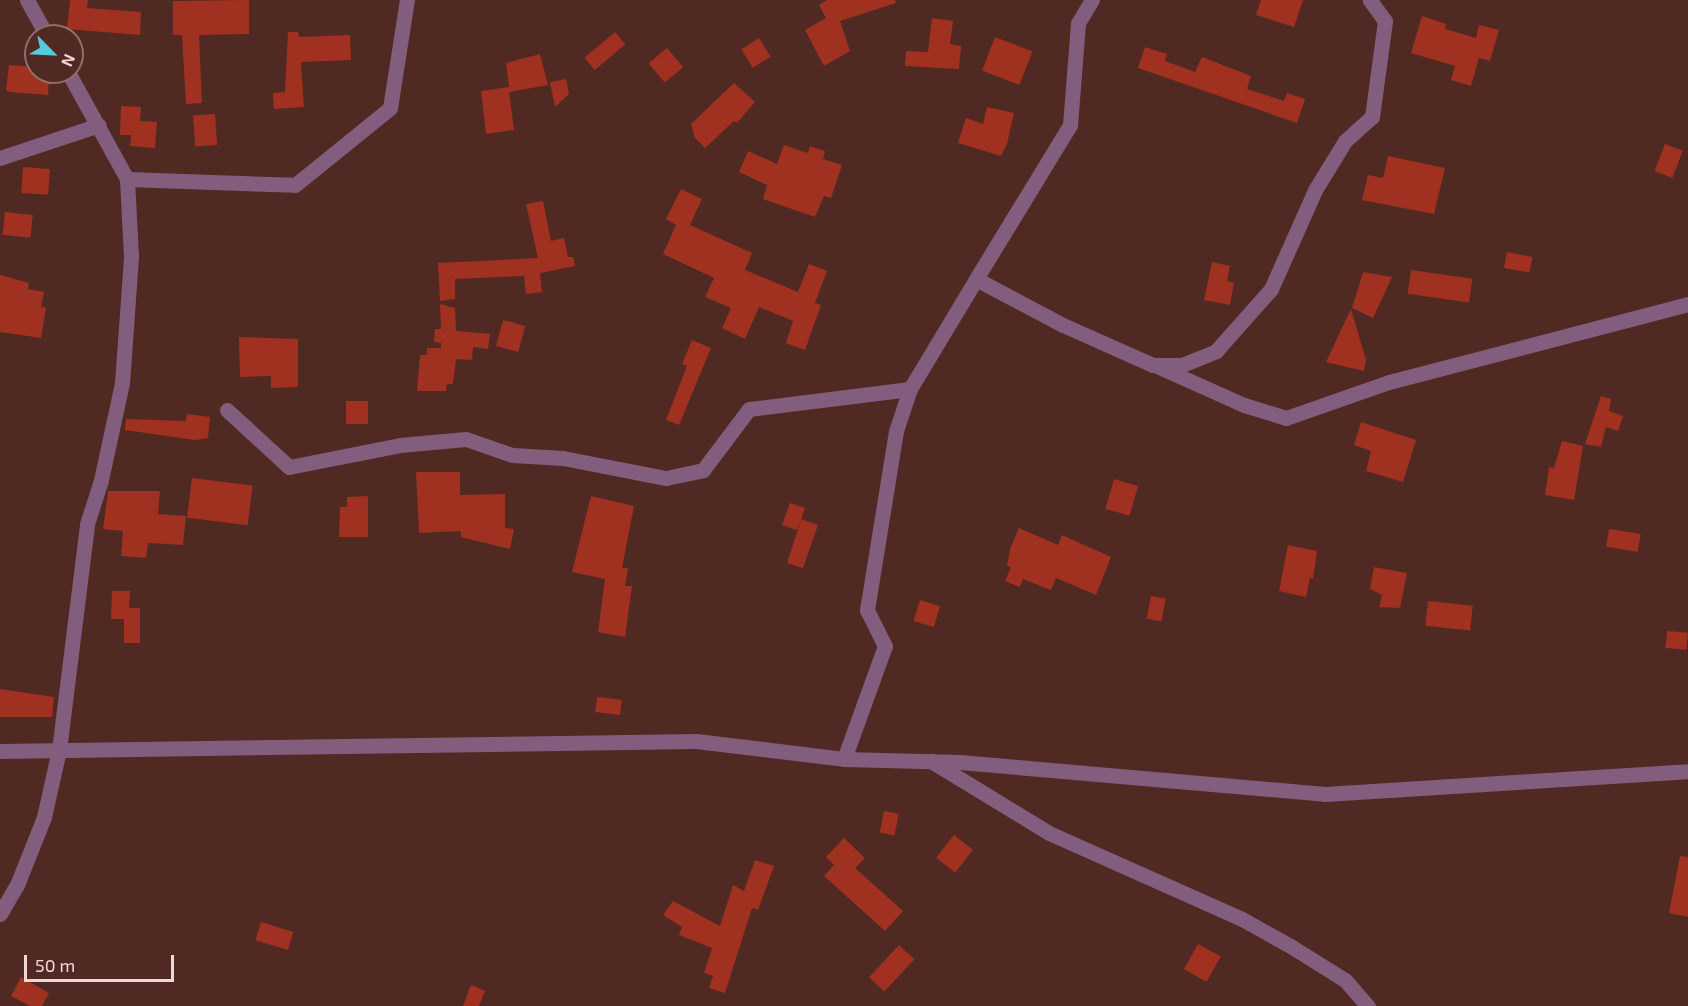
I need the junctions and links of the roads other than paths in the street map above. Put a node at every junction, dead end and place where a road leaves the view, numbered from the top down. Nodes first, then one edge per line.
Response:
1 (27, 0) edge
2 (407, 0) edge
3 (1092, 0) edge
4 (1370, 0) edge
5 (40, 24) edge
6 (75, 84) edge
7 (99, 125) junction
8 (0, 158) edge
9 (128, 178) junction
10 (976, 279) junction
11 (1688, 304) edge
12 (1153, 365) junction
13 (910, 388) junction
14 (227, 410) dead end
15 (59, 750) junction
16 (0, 751) edge
17 (844, 759) junction
18 (929, 760) junction
19 (1688, 771) edge
20 (0, 914) edge
21 (1368, 1006) edge

1 - 5 street
2 - 9 street
3 - 10 street
4 - 12 street
6 - 7 street
7 - 8 street
7 - 9 street
9 - 15 street
10 - 12 street
10 - 13 street
11 - 12 street
13 - 14 street
13 - 17 street
15 - 16 street
15 - 17 street
15 - 20 street
17 - 18 street
18 - 19 street
18 - 21 street

